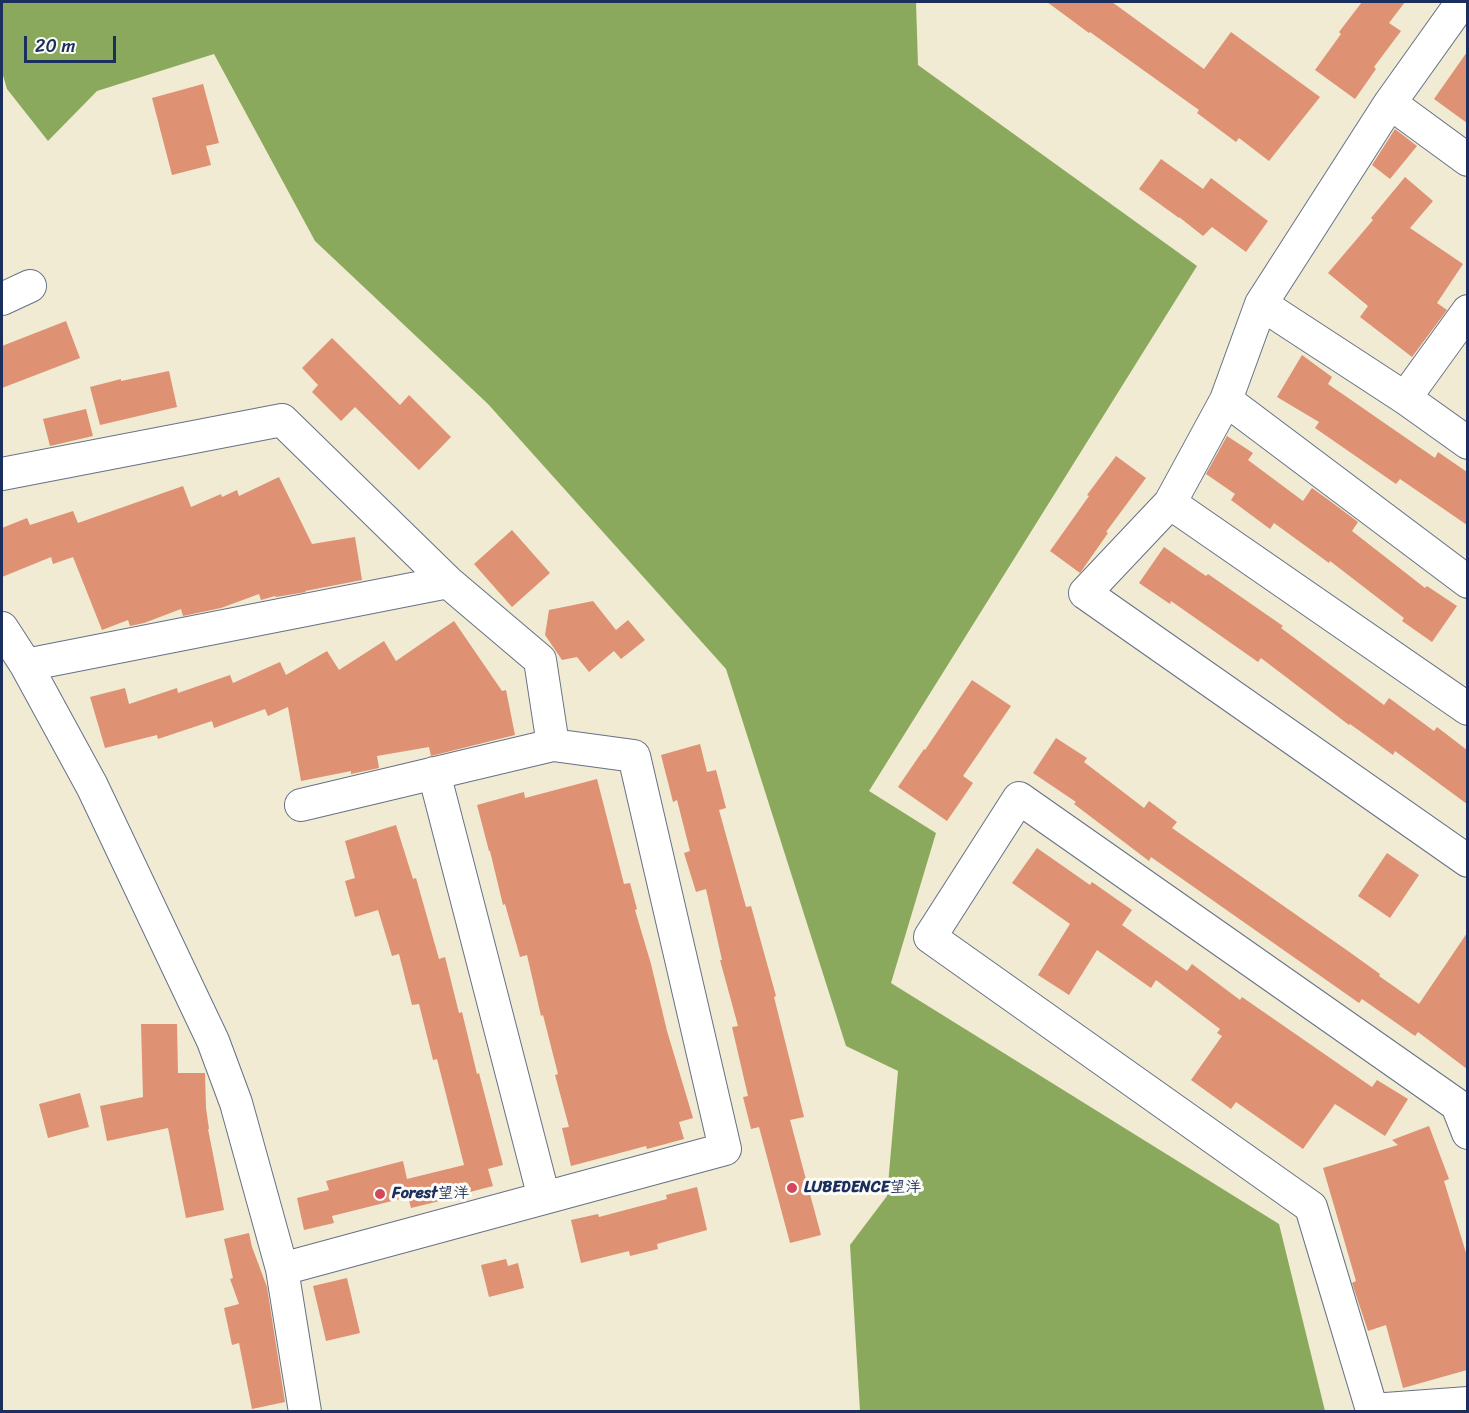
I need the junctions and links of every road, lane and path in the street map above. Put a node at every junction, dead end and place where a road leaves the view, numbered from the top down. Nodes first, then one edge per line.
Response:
1 (1462, 2) edge
2 (1390, 103) junction
3 (1467, 160) edge
4 (30, 286) dead end
5 (2, 299) edge
6 (1260, 304) junction
7 (1467, 311) edge
8 (1405, 398) junction
9 (1226, 400) junction
10 (1467, 443) edge
11 (2, 474) edge
12 (1170, 503) junction
13 (448, 582) junction
14 (1467, 582) edge
15 (2, 628) edge
16 (26, 665) junction
17 (1467, 708) edge
18 (553, 745) junction
19 (434, 773) junction
20 (301, 805) dead end
21 (1467, 861) edge
22 (1467, 1133) edge
23 (544, 1198) junction
24 (282, 1269) junction
25 (1467, 1403) edge
26 (305, 1412) edge

1 - 2 street
2 - 3 street
2 - 6 street
4 - 5 street
6 - 8 street
6 - 9 street
7 - 8 street
8 - 10 street
9 - 12 street
9 - 14 street
11 - 13 street
12 - 17 street
12 - 21 street
13 - 16 street
13 - 18 street
15 - 16 street
16 - 24 street
18 - 19 street
18 - 23 street
19 - 20 street
19 - 23 street
22 - 25 street
23 - 24 street
24 - 26 street

